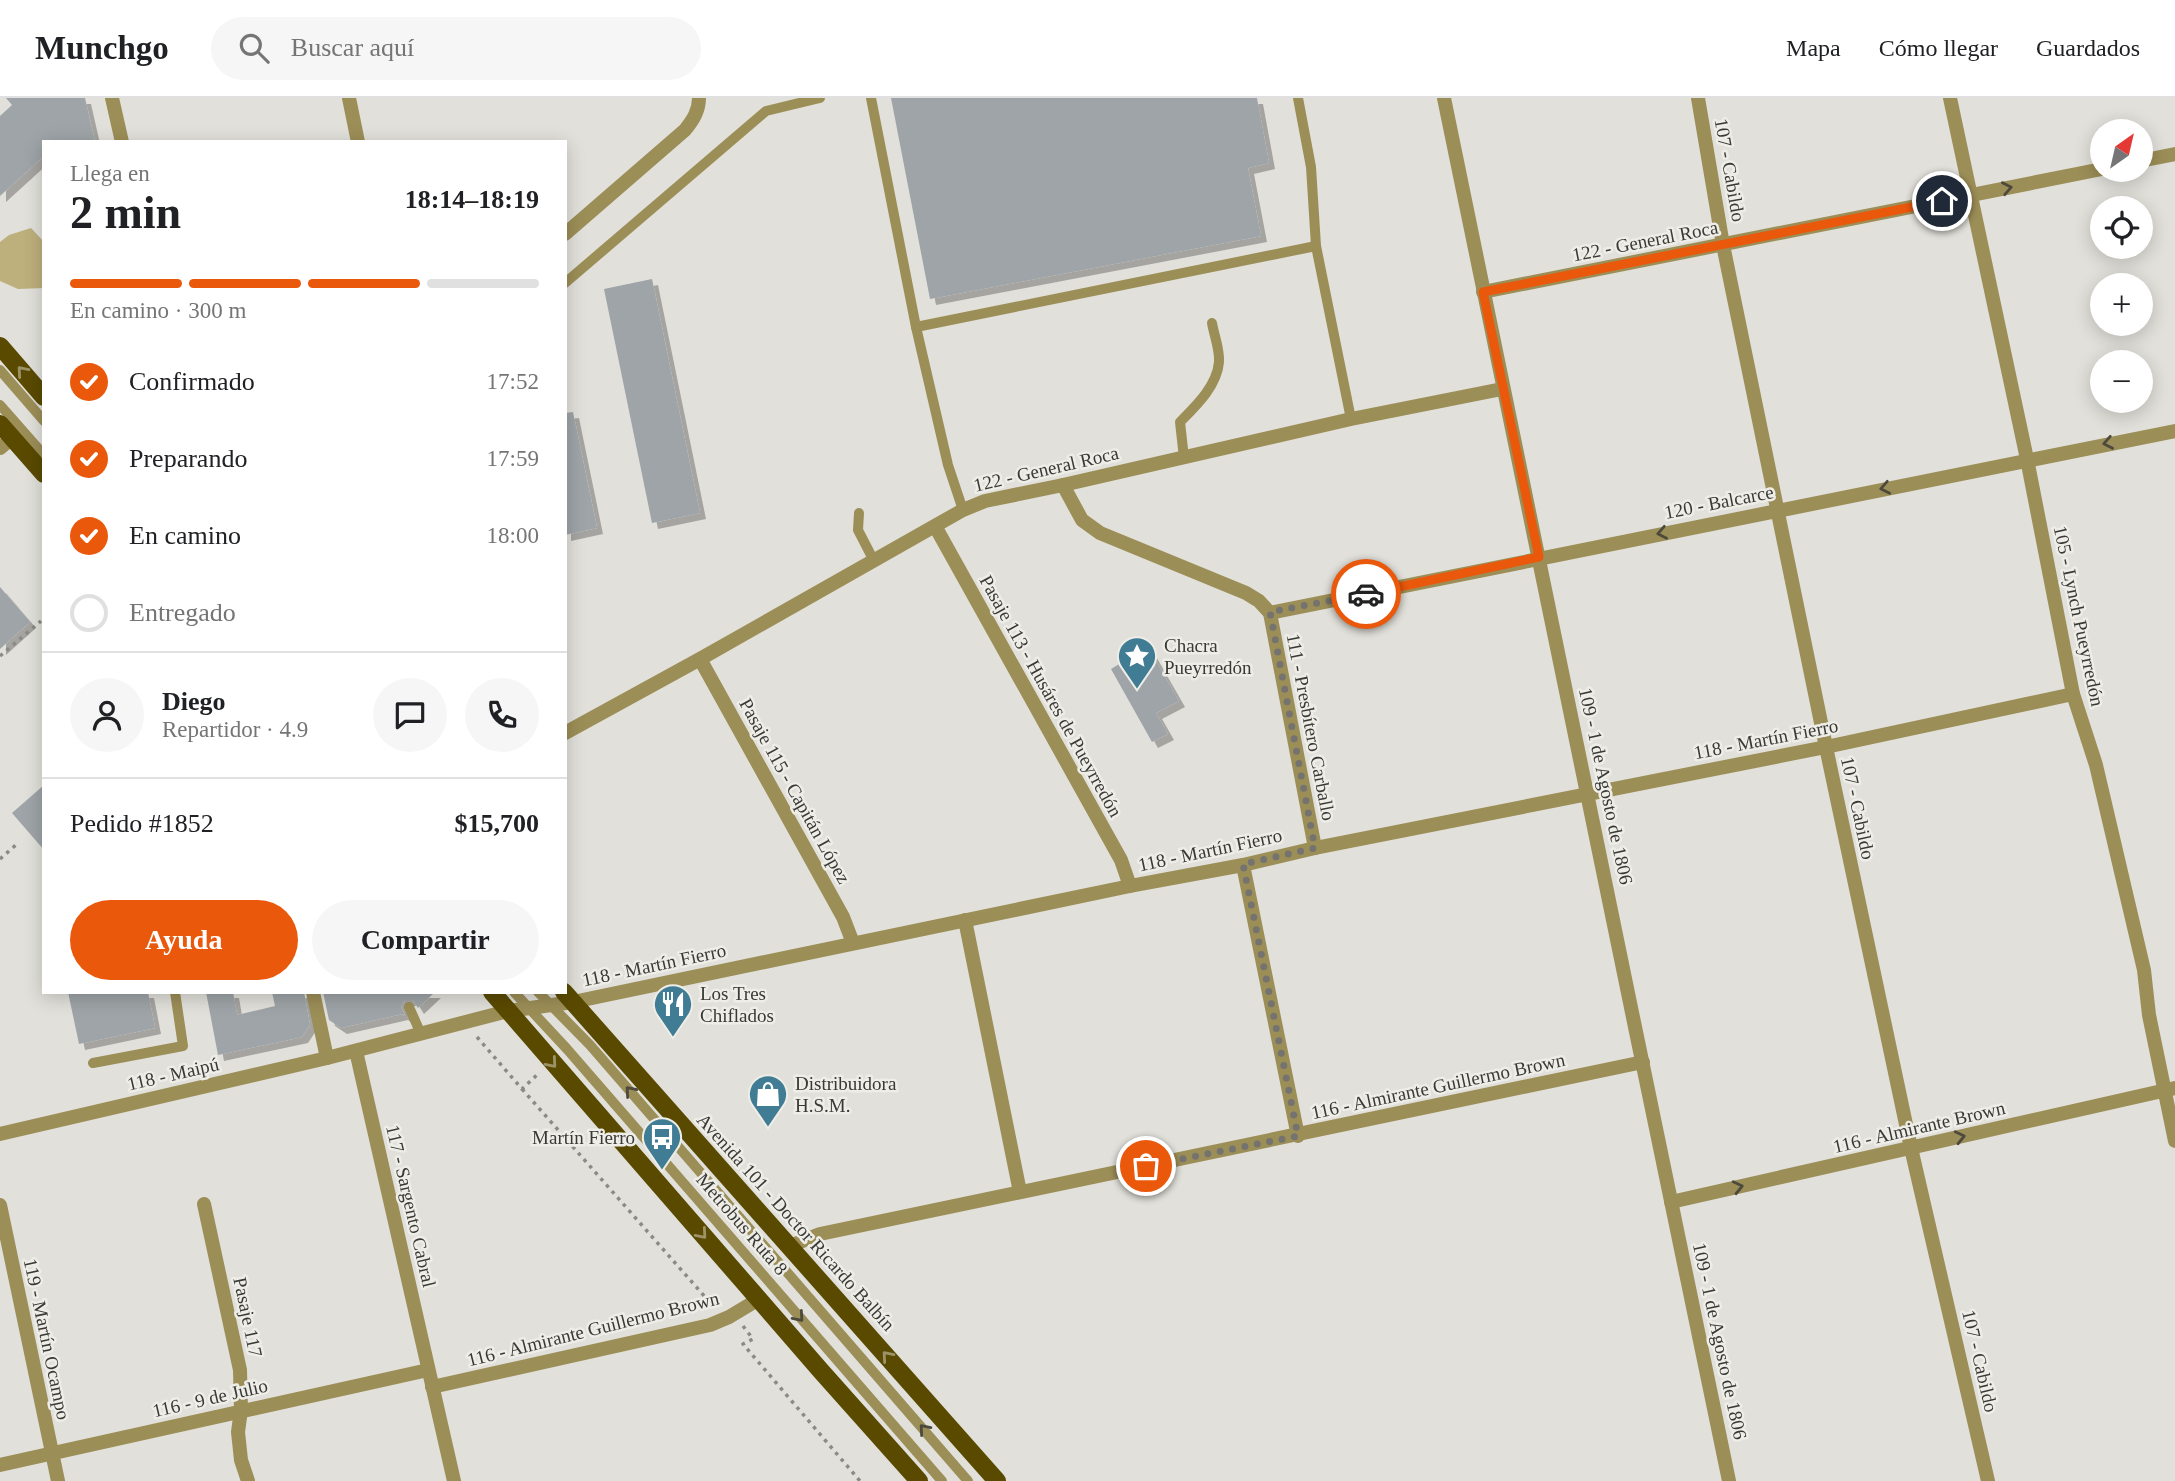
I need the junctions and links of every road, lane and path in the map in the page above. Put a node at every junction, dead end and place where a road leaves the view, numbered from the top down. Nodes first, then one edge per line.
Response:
1 (112, 98) edge
2 (349, 98) edge
3 (820, 98) edge
4 (871, 98) edge
5 (1298, 98) edge
6 (1444, 98) edge
7 (1698, 98) edge
8 (1950, 98) edge
9 (699, 102) edge
10 (122, 140) edge
11 (358, 140) edge
12 (2175, 154) edge
13 (2153, 158) edge
14 (2090, 171) edge
15 (1970, 195) junction
16 (567, 232) edge
17 (1723, 245) junction
18 (1316, 246) junction
19 (567, 281) edge
20 (1483, 292) junction
21 (1212, 323) dead end
22 (916, 327) junction
23 (0, 346) edge
24 (0, 370) edge
25 (1502, 389) junction
26 (42, 395) edge
27 (0, 405) edge
28 (42, 419) edge
29 (1351, 419) junction
30 (0, 424) edge
31 (2175, 431) edge
32 (6, 443) edge
33 (42, 453) edge
34 (1184, 458) junction
35 (2027, 459) junction
36 (42, 472) edge
37 (1063, 485) junction
38 (963, 510) junction
39 (1778, 510) junction
40 (859, 513) dead end
41 (935, 526) junction
42 (1539, 557) junction
43 (874, 561) junction
44 (1270, 612) junction
45 (41, 621) dead end
46 (0, 656) edge
47 (700, 659) junction
48 (2073, 694) junction
49 (567, 732) edge
50 (1826, 747) junction
51 (1588, 793) junction
52 (17, 844) dead end
53 (1315, 848) junction
54 (0, 859) edge
55 (1243, 864) junction
56 (1130, 886) junction
57 (965, 920) junction
58 (853, 943) junction
59 (174, 994) edge
60 (313, 994) edge
61 (494, 994) edge
62 (516, 994) edge
63 (540, 994) edge
64 (568, 997) edge
65 (550, 1005) junction
66 (409, 1007) dead end
67 (528, 1008) junction
68 (508, 1011) junction
69 (421, 1034) junction
70 (356, 1051) junction
71 (327, 1058) junction
72 (1643, 1062) junction
73 (93, 1063) dead end
74 (522, 1089) dead end
75 (2170, 1089) edge
76 (0, 1134) edge
77 (1298, 1136) junction
78 (2175, 1141) edge
79 (1911, 1148) junction
80 (1020, 1192) junction
81 (1671, 1202) junction
82 (204, 1204) dead end
83 (0, 1205) edge
84 (790, 1246) junction
85 (759, 1299) junction
86 (733, 1315) junction
87 (428, 1370) junction
88 (432, 1387) junction
89 (240, 1410) junction
90 (51, 1454) junction
91 (0, 1465) edge
92 (58, 1481) edge
93 (248, 1481) edge
94 (454, 1481) edge
95 (860, 1481) edge
96 (919, 1481) edge
97 (942, 1481) edge
98 (968, 1481) edge
99 (997, 1481) edge
100 (1729, 1481) edge
101 (1988, 1481) edge

1 - 10 street
2 - 11 street
3 - 19 lane
4 - 22 lane
5 - 18 lane
6 - 20 street, 109 - 1 de Agosto de 1806
7 - 17 street, 107 - Cabildo
8 - 15 street, 105 - Lynch Pueyrredón
9 - 16 street
12 - 13 street
15 -> 14 street, 122 - General Roca
15 - 17 street, 122 - General Roca
15 - 35 street, 105 - Lynch Pueyrredón
17 - 20 street, 122 - General Roca
17 - 39 street, 107 - Cabildo
18 - 22 lane
18 - 29 lane
20 - 25 street, 109 - 1 de Agosto de 1806
21 - 34 lane
22 - 38 lane
26 -> 23 main road
24 - 28 lane
25 - 29 street, 122 - General Roca
25 - 42 street, 109 - 1 de Agosto de 1806
27 - 33 lane
29 - 34 street, 122 - General Roca
30 - 32 main road
31 -> 35 street, 120 - Balcarce
32 - 36 main road
34 - 37 street, 122 - General Roca
35 -> 39 street, 120 - Balcarce
35 - 48 street, 105 - Lynch Pueyrredón
37 - 38 street, 122 - General Roca
37 - 44 street, 111 - Presbítero Carballo
38 - 41 street, 122 - General Roca
39 -> 42 street, 120 - Balcarce
39 - 50 street, 107 - Cabildo
40 - 43 lane
41 - 43 street, 122 - General Roca
41 - 56 street, Pasaje 113 - Husáres de Pueyrredón
42 - 44 street, 120 - Balcarce
42 - 51 street, 109 - 1 de Agosto de 1806
43 - 47 street, 122 - General Roca
44 - 53 street, 111 - Presbítero Carballo
45 - 46 path
47 - 49 street, 122 - General Roca
47 - 58 street, Pasaje 115 - Capitán López
48 - 50 street, 118 - Martín Fierro
48 - 75 street, 105 - Lynch Pueyrredón
50 - 51 street, 118 - Martín Fierro
50 - 79 street, 107 - Cabildo
51 - 53 street, 118 - Martín Fierro
51 - 72 street, 109 - 1 de Agosto de 1806
52 - 54 path
53 - 55 street, 118 - Martín Fierro
55 - 56 street, 118 - Martín Fierro
55 - 77 street
56 - 57 street, 118 - Martín Fierro
57 - 58 street, 118 - Martín Fierro
57 - 80 street
58 - 64 street, 118 - Martín Fierro
59 - 73 lane
60 - 71 street
61 - 68 main road
62 - 67 lane, Metrobus Ruta 8
63 - 65 lane, Metrobus Ruta 8
64 - 65 street, 118 - Martín Fierro
64 - 84 main road, Avenida 101 - Doctor Ricardo Balbín
65 - 67 street, 118 - Martín Fierro
98 -> 65 lane, Metrobus Ruta 8
66 - 69 lane
67 - 68 street, 118 - Martín Fierro
67 -> 97 lane, Metrobus Ruta 8
68 - 69 street, 118 - Martín Fierro
68 -> 85 main road
69 - 70 street, 118 - Martín Fierro
70 - 71 street, 118 - Maipú
70 - 87 street, 117 - Sargento Cabral
71 - 76 street, 118 - Maipú
72 - 77 street, 116 - Almirante Guillermo Brown
72 - 81 street, 109 - 1 de Agosto de 1806
74 - 86 path
75 - 78 street, 105 - Lynch Pueyrredón
79 -> 75 street, 116 - Almirante Brown
77 - 80 street, 116 - Almirante Guillermo Brown
81 -> 79 street, 116 - Almirante Brown
79 - 101 street, 107 - Cabildo
80 - 84 street, 116 - Almirante Guillermo Brown
81 - 100 street, 109 - 1 de Agosto de 1806
82 - 89 street, Pasaje 117
83 - 90 street, 119 - Martín Ocampo
99 -> 84 main road, Avenida 101 - Doctor Ricardo Balbín
85 - 86 street, 116 - Almirante Guillermo Brown
85 - 96 main road
86 - 88 street, 116 - Almirante Guillermo Brown
86 - 95 path
87 - 88 street, 117 - Sargento Cabral
87 - 89 street, 116 - 9 de Julio
88 - 94 street, 117 - Sargento Cabral
89 - 90 street, 116 - 9 de Julio
89 - 93 street, Pasaje 117
90 - 91 street, 116 - 9 de Julio
90 - 92 street, 119 - Martín Ocampo

